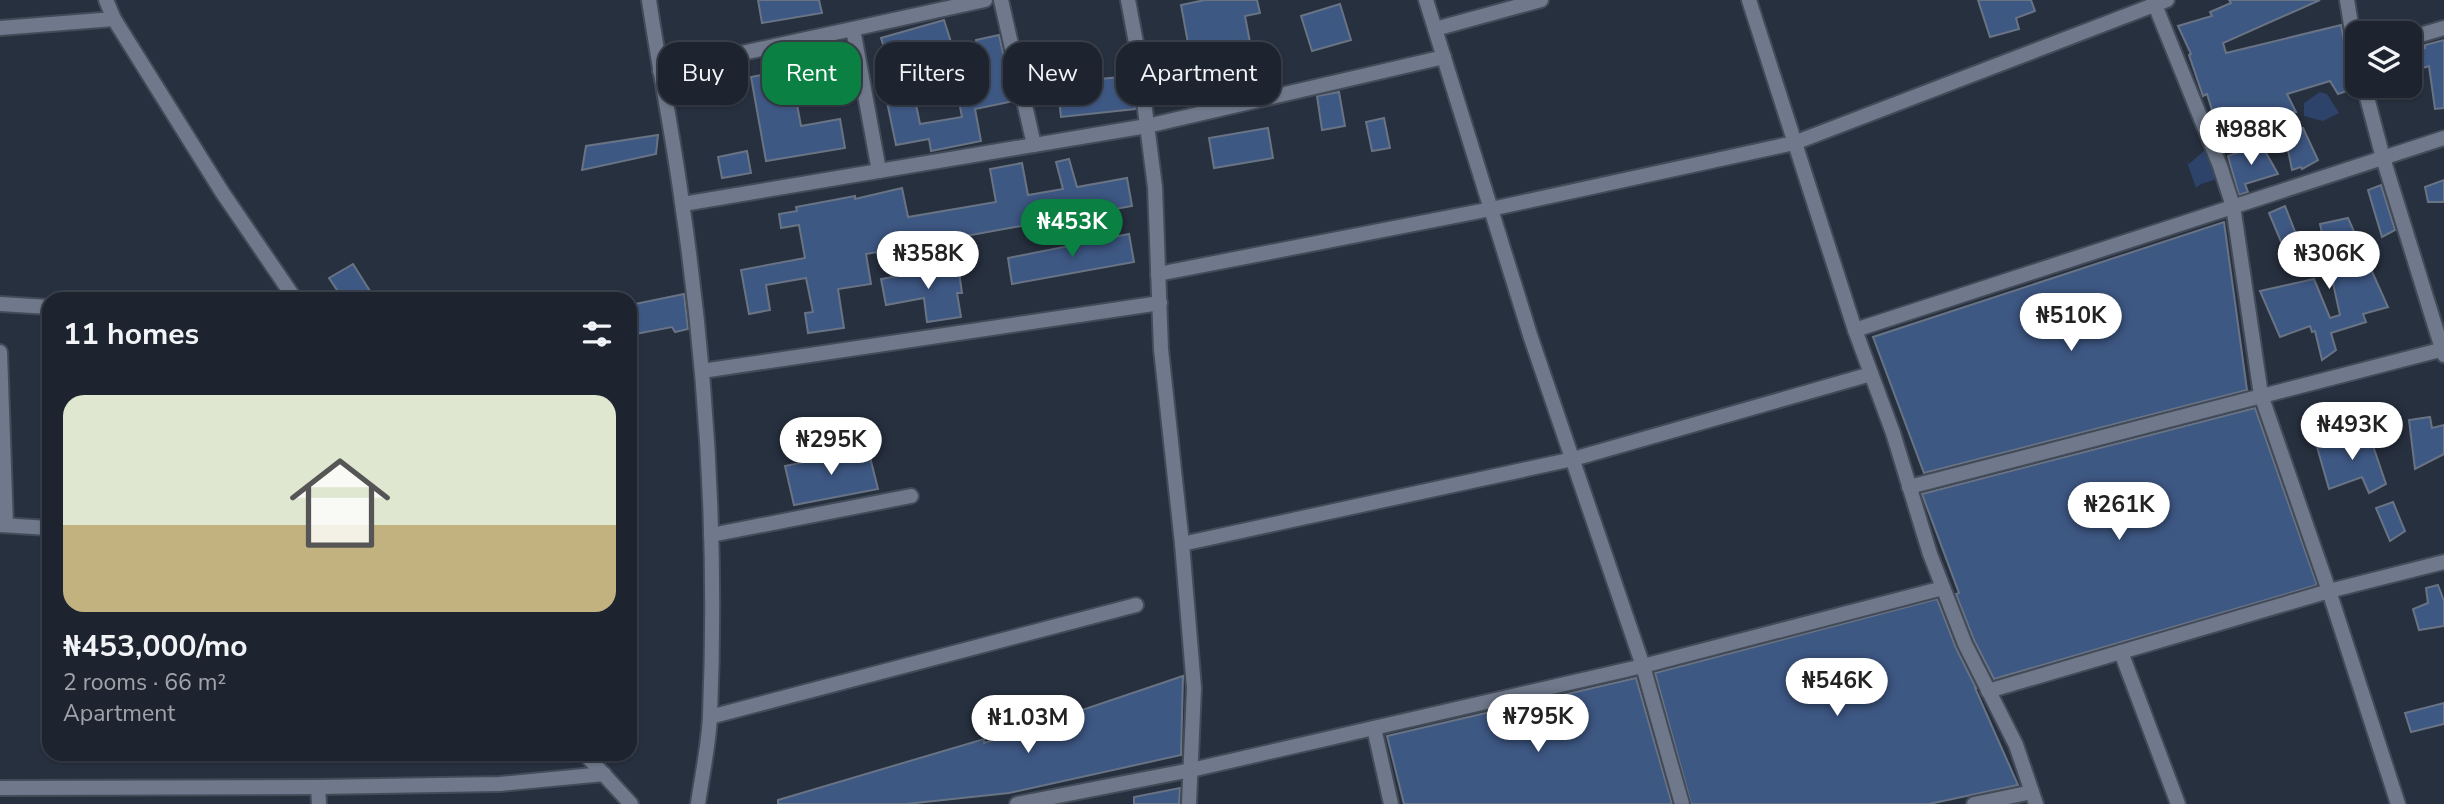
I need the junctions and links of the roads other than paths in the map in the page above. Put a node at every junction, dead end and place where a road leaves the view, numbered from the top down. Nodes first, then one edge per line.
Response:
1 (106, 0) edge
2 (649, 0) edge
3 (985, 0) edge
4 (1001, 0) edge
5 (1128, 0) edge
6 (1426, 0) edge
7 (1541, 0) edge
8 (1749, 0) edge
9 (2347, 0) edge
10 (2158, 2) edge
11 (114, 19) junction
12 (2351, 21) edge
13 (0, 28) edge
14 (2444, 28) edge
15 (853, 29) junction
16 (1435, 29) junction
17 (2422, 34) edge
18 (748, 52) edge
19 (1444, 57) junction
20 (658, 58) edge
21 (2367, 98) edge
22 (666, 105) edge
23 (1147, 126) junction
24 (2444, 138) edge
25 (1794, 143) junction
26 (1034, 145) junction
27 (2383, 158) junction
28 (878, 171) junction
29 (682, 204) junction
30 (2233, 206) junction
31 (1491, 209) junction
32 (1158, 274) junction
33 (290, 292) edge
34 (1160, 303) junction
35 (0, 304) edge
36 (42, 307) edge
37 (1854, 330) junction
38 (2443, 351) edge
39 (0, 352) edge
40 (702, 371) junction
41 (1871, 374) junction
42 (2261, 395) junction
43 (1573, 459) junction
44 (1909, 487) junction
45 (911, 496) dead end
46 (3, 525) edge
47 (42, 528) edge
48 (711, 535) junction
49 (1182, 544) junction
50 (2444, 562) edge
51 (1943, 588) junction
52 (2329, 591) junction
53 (1136, 605) dead end
54 (2121, 652) junction
55 (1643, 666) junction
56 (1988, 691) junction
57 (710, 717) junction
58 (1374, 728) junction
59 (591, 761) edge
60 (1191, 770) junction
61 (604, 774) junction
62 (318, 787) junction
63 (0, 788) edge
64 (2034, 798) edge
65 (319, 804) edge
66 (631, 804) edge
67 (698, 804) edge
68 (1017, 804) edge
69 (1189, 804) edge
70 (1391, 804) edge
71 (1682, 804) edge
72 (1975, 804) edge
73 (2178, 804) edge
74 (2398, 804) edge

1 - 11 street
2 - 20 street
3 - 15 street
4 - 26 street
5 - 23 street
6 - 16 street
7 - 16 street
8 - 25 street
9 - 12 street
10 - 25 street
10 - 30 street
11 - 13 street
11 - 33 street
14 - 17 street
15 - 18 street
15 - 28 street
16 - 19 street
19 - 23 street
19 - 31 street
21 - 27 street
22 - 29 street
23 - 26 street
23 - 32 street
24 - 27 street
25 - 31 street
25 - 37 street
26 - 28 street
27 - 30 street
27 - 38 street
28 - 29 street
29 - 40 street
30 - 37 street
30 - 42 street
31 - 32 street
31 - 43 street
32 - 34 street
34 - 40 street
34 - 49 street
35 - 36 street
37 - 41 street
38 - 42 street
39 - 46 street
40 - 48 street
41 - 43 street
41 - 44 street
42 - 44 street
42 - 52 street
43 - 49 street
43 - 55 street
44 - 51 street
45 - 48 street
46 - 47 street
48 - 57 street
49 - 60 street
50 - 52 street
51 - 55 street
51 - 56 street
52 - 54 street
52 - 74 street
53 - 57 street
54 - 56 street
54 - 73 street
55 - 58 street
55 - 71 street
56 - 64 street
57 - 67 street
58 - 60 street
58 - 70 street
59 - 61 street
60 - 68 street
60 - 69 street
61 - 62 street
61 - 66 street
62 - 63 street
62 - 65 street
64 - 72 street

